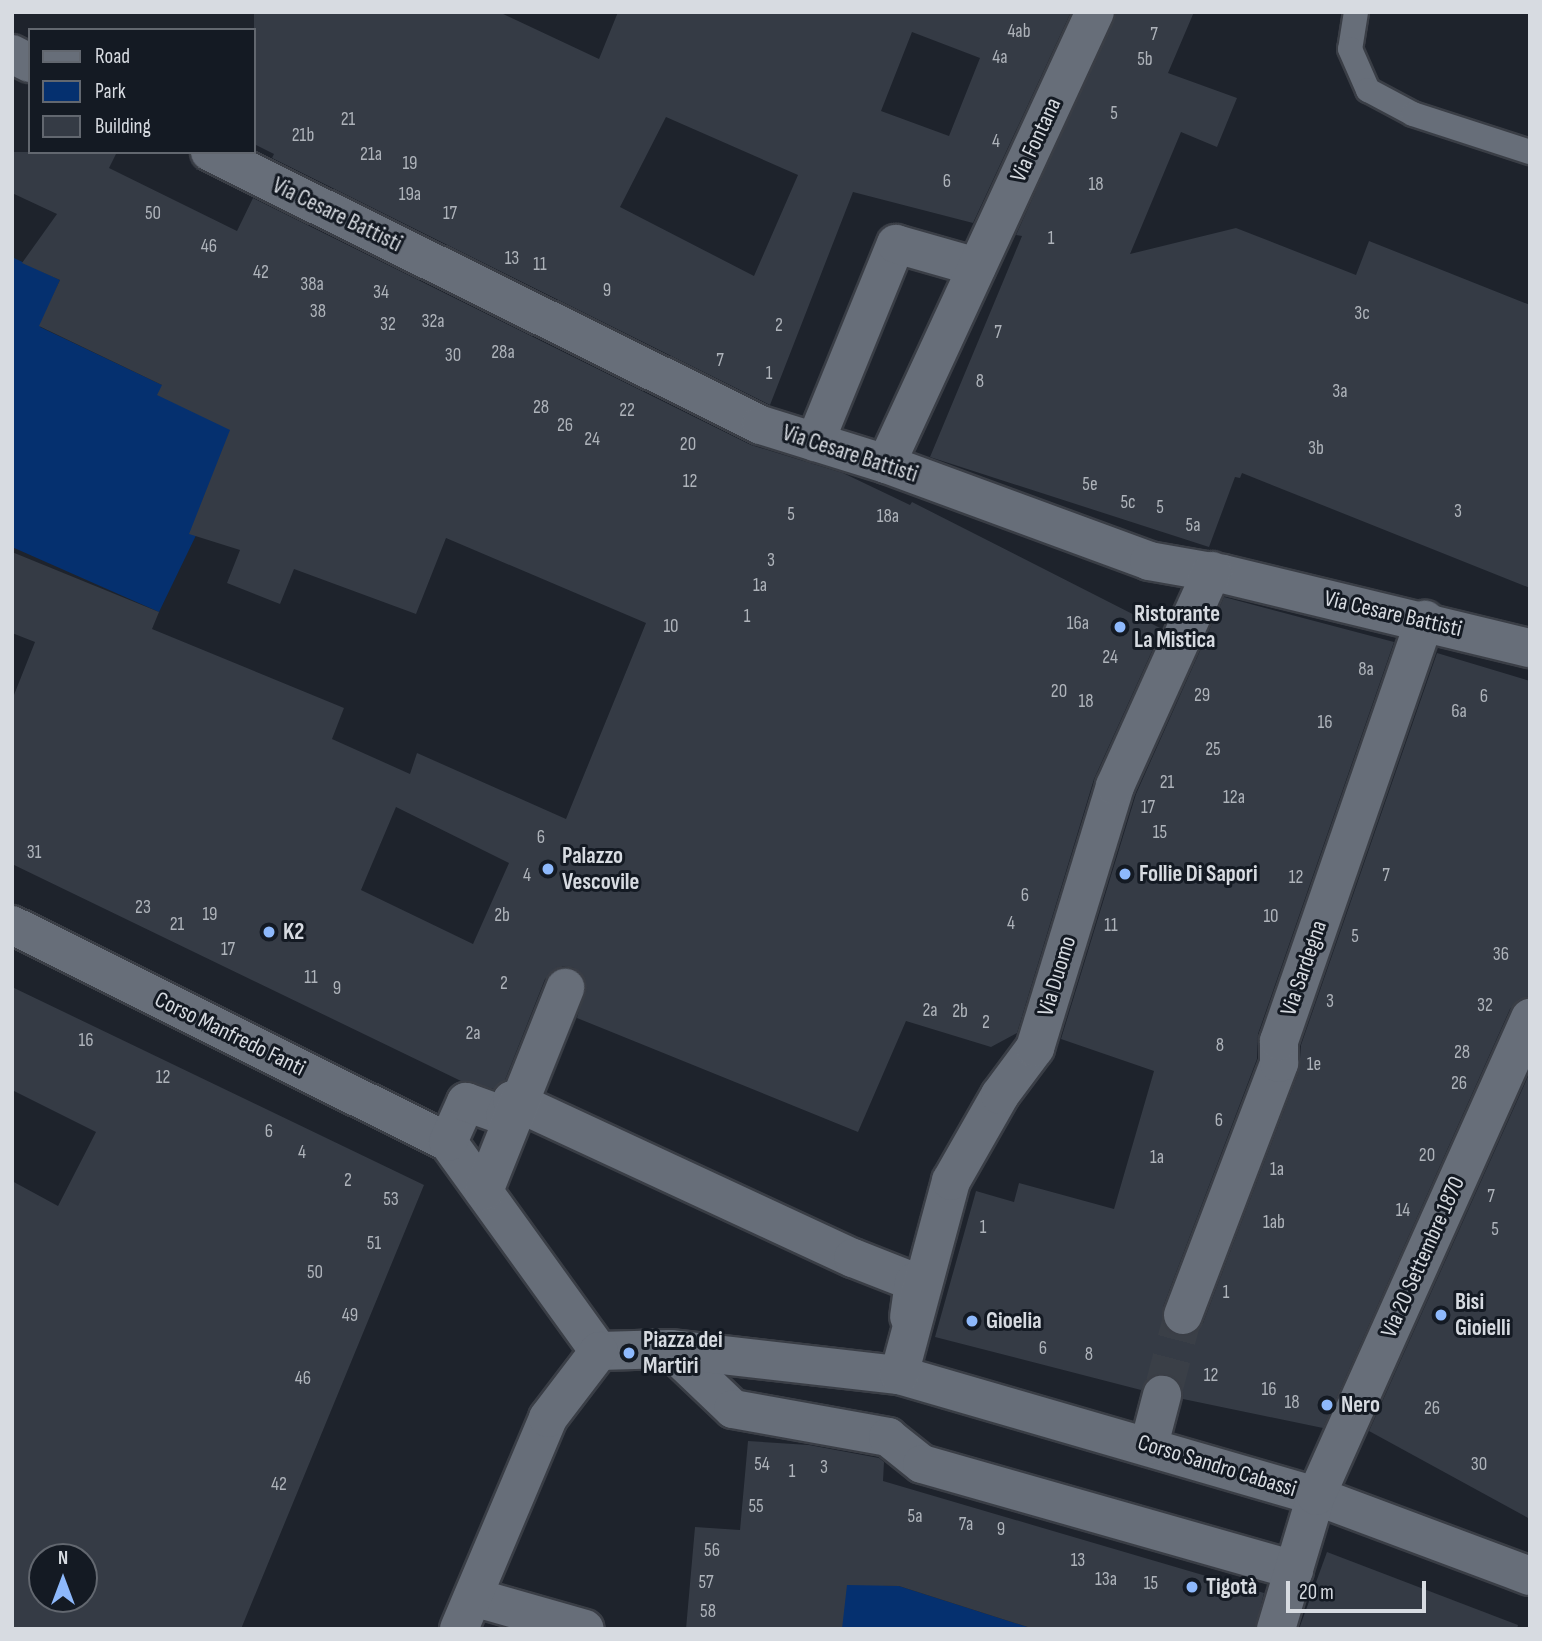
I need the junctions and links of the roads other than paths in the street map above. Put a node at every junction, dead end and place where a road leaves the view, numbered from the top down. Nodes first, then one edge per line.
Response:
1 (1095, 12) edge
2 (1356, 12) edge
3 (12, 54) edge
4 (28, 62) edge
5 (1530, 152) edge
6 (214, 154) edge
7 (977, 267) junction
8 (816, 442) junction
9 (886, 464) junction
10 (1212, 571) junction
11 (1426, 620) junction
12 (1530, 648) edge
13 (12, 925) edge
14 (565, 988) dead end
15 (1530, 1018) edge
16 (519, 1104) junction
17 (448, 1142) junction
18 (484, 1191) junction
19 (1183, 1315) tunnel mouth
20 (670, 1349) junction
21 (599, 1351) junction
22 (897, 1386) junction
23 (1162, 1395) tunnel mouth
24 (1149, 1445) junction
25 (1316, 1496) junction
26 (1294, 1570) junction
27 (1530, 1576) edge
28 (466, 1613) edge
29 (585, 1629) edge
30 (1276, 1629) edge

1 - 7 street, Via Fontana
2 - 5 lane
3 - 4 street
6 - 8 street, Via Cesare Battisti
7 - 8 street
7 - 9 street, Via Fontana
8 - 9 street, Via Cesare Battisti
9 - 10 street, Via Cesare Battisti
10 - 11 street, Via Cesare Battisti
10 - 22 street, Via Duomo
11 - 12 street, Via Cesare Battisti
11 - 19 street, Via Sardegna
13 - 17 street, Corso Manfredo Fanti
14 - 16 street
15 - 25 street, Via 20 Settembre 1870
16 - 17 street
16 - 18 street
16 - 22 street
17 - 18 street
18 - 21 street
20 - 21 street
20 - 22 street
20 - 26 street
21 - 28 street
22 - 24 street, Corso Sandro Cabassi
23 - 24 street
24 - 25 street, Corso Sandro Cabassi
25 - 26 street, Via 20 Settembre 1870
25 - 27 street, Corso Sandro Cabassi
26 - 30 street, Via 20 Settembre 1870
28 - 29 street

